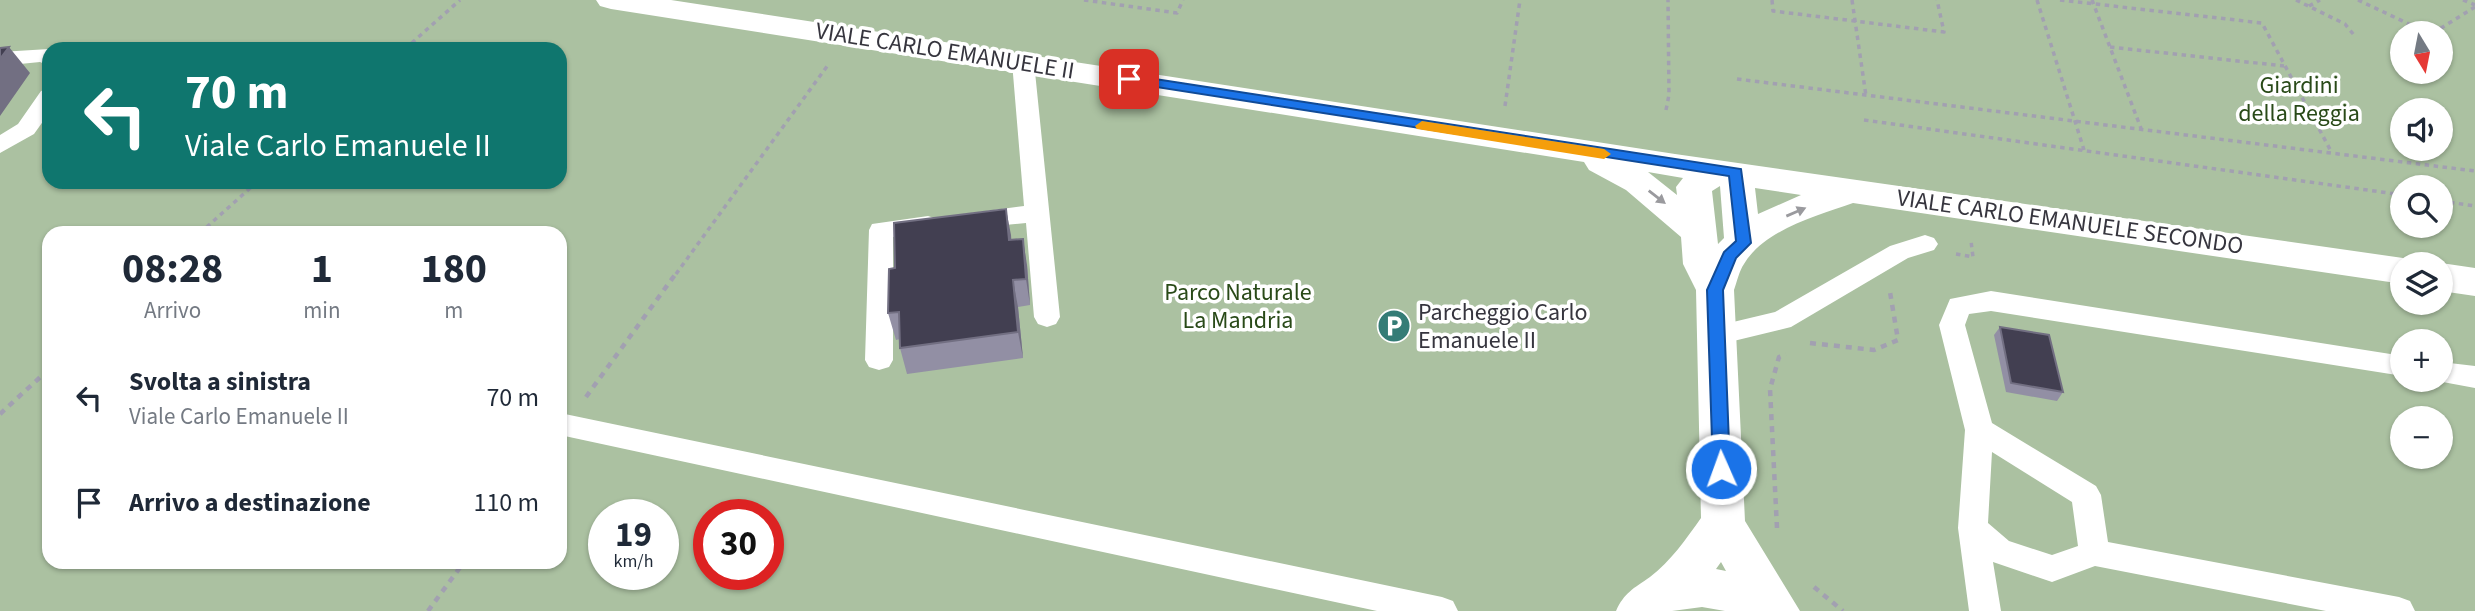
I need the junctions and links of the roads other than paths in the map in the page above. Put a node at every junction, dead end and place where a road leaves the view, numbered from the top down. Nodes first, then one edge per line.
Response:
1 (611, 0) edge
2 (42, 55) edge
3 (0, 59) edge
4 (1023, 62) junction
5 (42, 106) edge
6 (0, 145) edge
7 (1577, 150) junction
8 (1728, 171) junction
9 (1855, 190) junction
10 (1037, 213) junction
11 (1701, 234) junction
12 (1743, 243) junction
13 (1937, 249) road end
14 (2390, 269) edge
15 (2453, 278) edge
16 (2475, 282) edge
17 (1715, 290) junction
18 (1047, 317) dead end
19 (1717, 335) junction
20 (879, 360) dead end
21 (2390, 364) edge
22 (2453, 374) edge
23 (2475, 377) edge
24 (567, 426) edge
25 (1979, 430) junction
26 (1723, 522) junction
27 (1973, 528) junction
28 (2094, 553) junction
29 (1652, 601) edge
30 (1442, 611) edge
31 (1769, 611) edge
32 (1776, 611) edge
33 (1985, 611) edge
34 (2399, 611) edge

1 - 4 street, VIALE CARLO EMANUELE II
2 - 3 lane
4 - 7 street, VIALE CARLO EMANUELE II
4 - 10 lane
5 - 6 lane
7 - 8 street, VIALE CARLO EMANUELE II
7 -> 11 street
8 - 9 street, VIALE CARLO EMANUELE SECONDO
8 - 11 street
8 - 12 street
12 -> 9 street
9 - 14 street, VIALE CARLO EMANUELE SECONDO
10 - 18 lane
10 - 20 lane
11 - 17 street
12 - 17 street
13 - 19 lane
15 - 16 street
17 - 19 street
19 - 26 street
21 - 25 lane
22 - 23 lane
24 - 30 lane
25 - 27 lane
25 - 28 lane
26 - 29 street
26 - 32 street
27 - 28 lane
27 - 33 lane
28 - 34 lane
29 - 31 street

